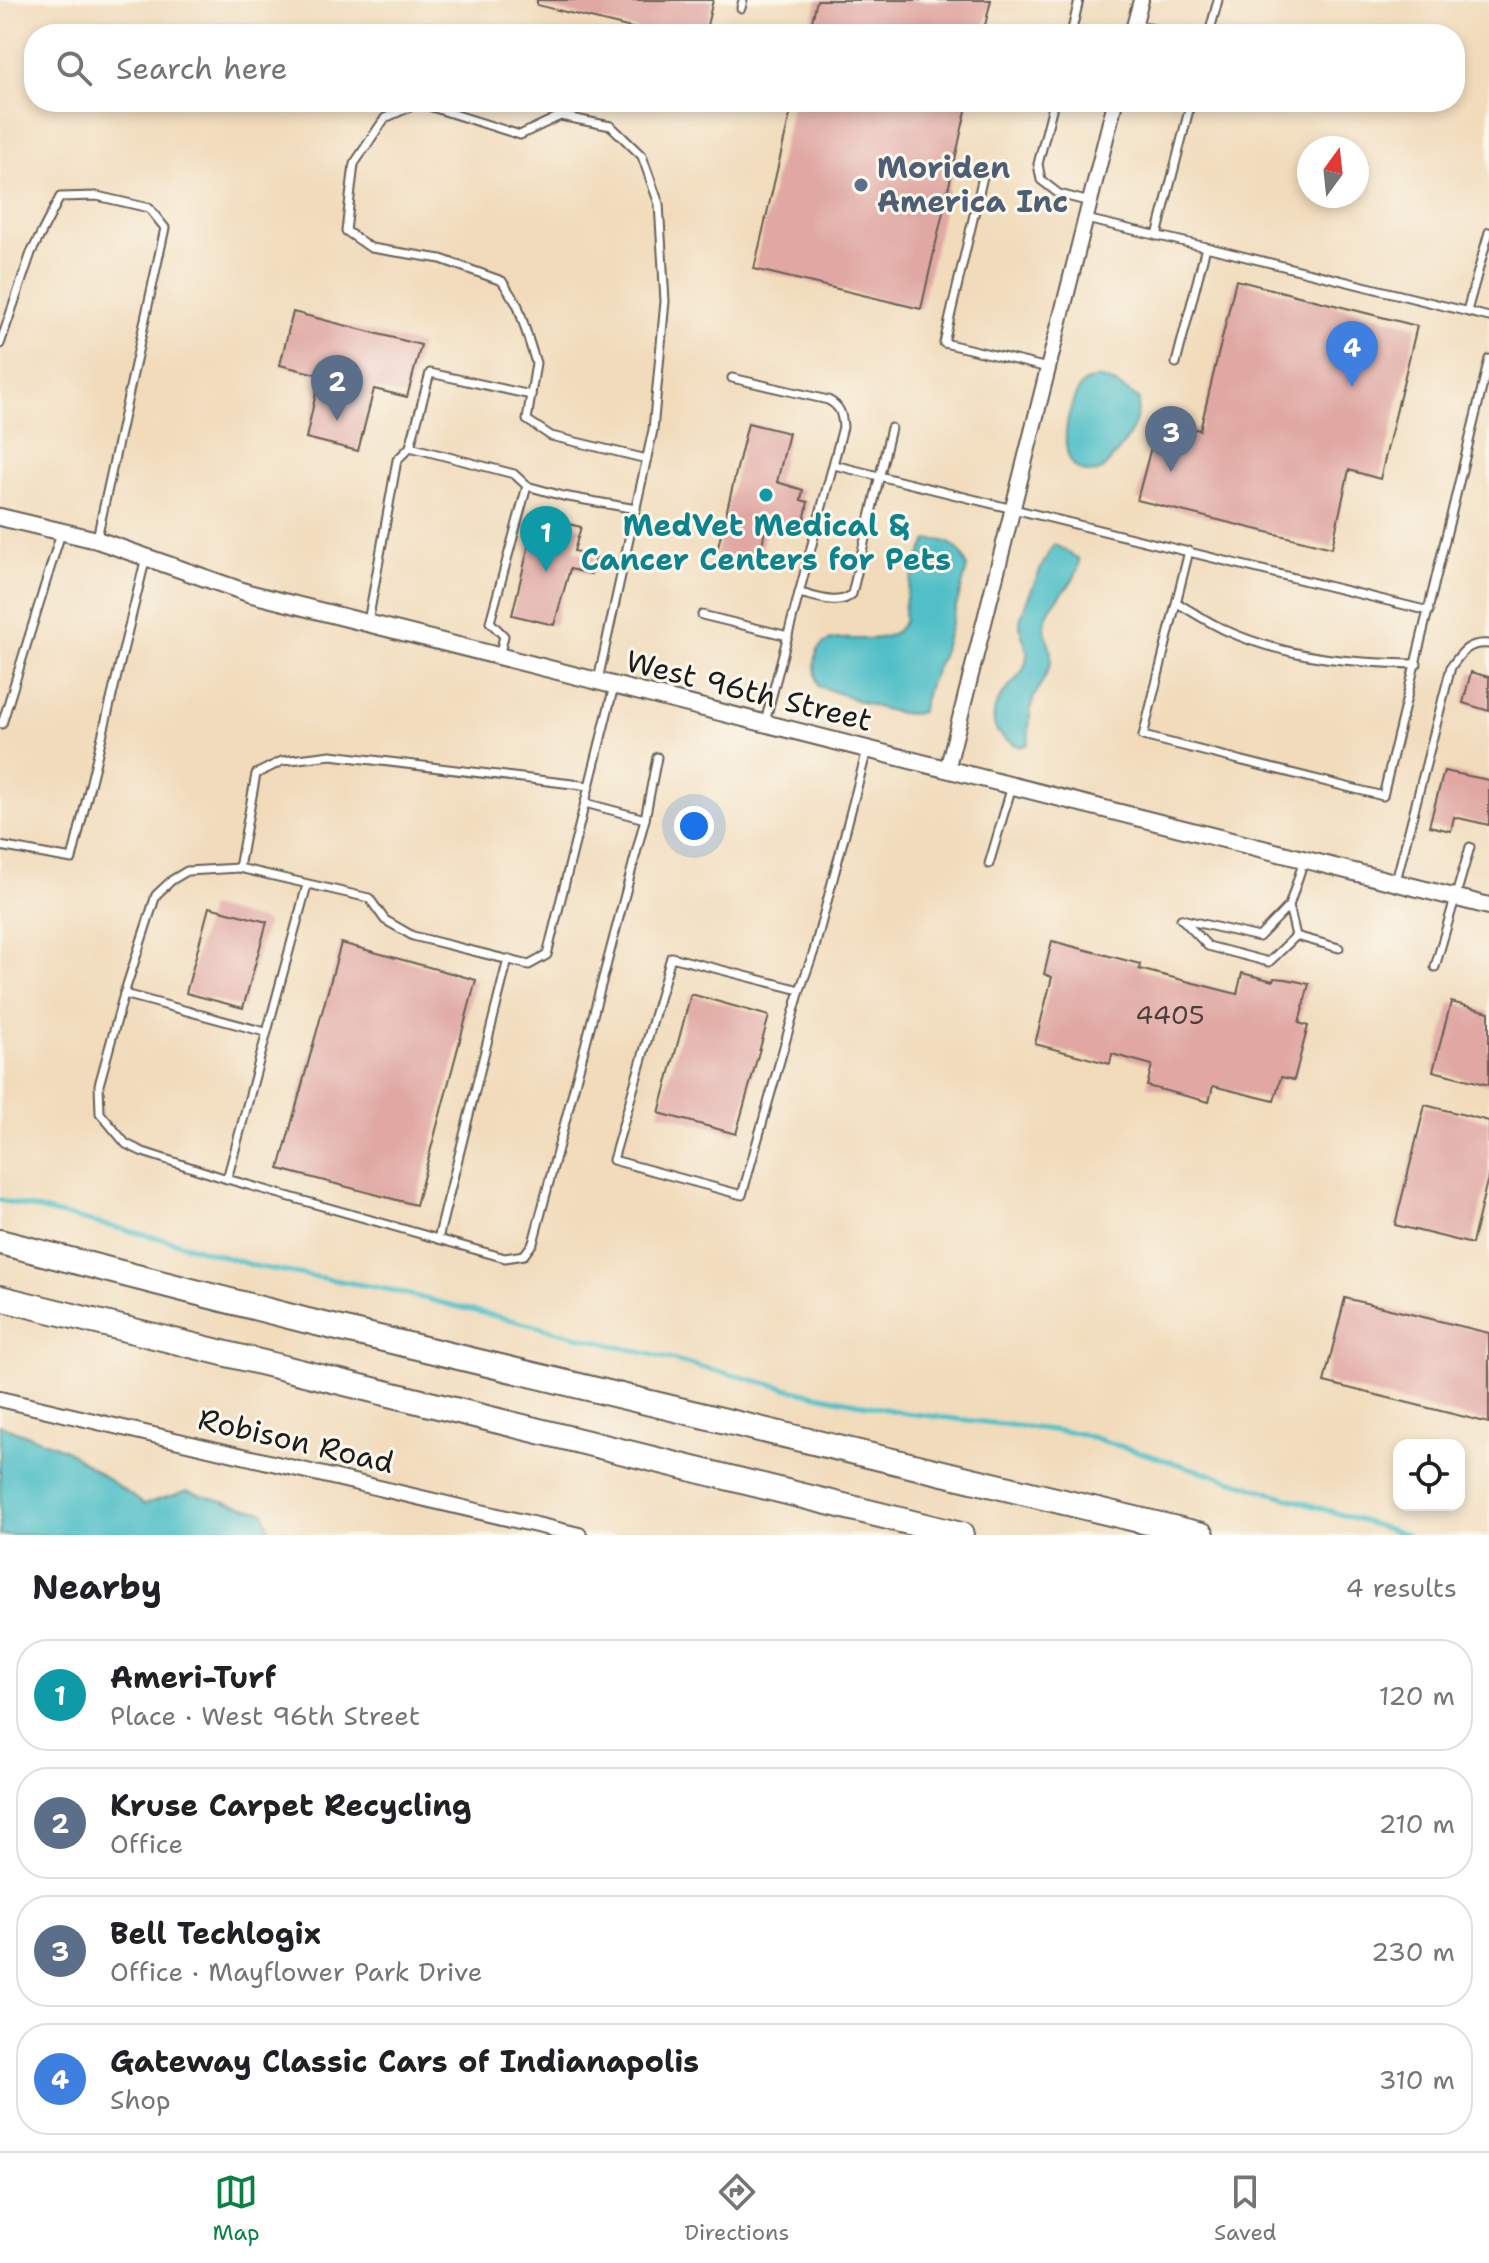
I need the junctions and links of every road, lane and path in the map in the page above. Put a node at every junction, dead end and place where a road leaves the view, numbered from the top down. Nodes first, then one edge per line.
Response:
1 (1079, 0) edge
2 (1141, 0) edge
3 (1218, 0) edge
4 (1073, 24) edge
5 (1135, 24) edge
6 (1212, 24) edge
7 (399, 112) edge
8 (447, 112) edge
9 (1051, 112) edge
10 (1112, 112) edge
11 (1188, 112) edge
12 (984, 172) dead end
13 (1090, 202) junction
14 (1086, 219) junction
15 (1489, 232) edge
16 (1157, 236) junction
17 (1206, 247) junction
18 (1467, 311) junction
19 (1489, 317) edge
20 (0, 344) edge
21 (1489, 359) edge
22 (1176, 363) dead end
23 (1048, 368) junction
24 (732, 378) dead end
25 (531, 395) junction
26 (891, 428) dead end
27 (410, 447) junction
28 (647, 459) junction
29 (834, 465) junction
30 (880, 476) junction
31 (527, 486) junction
32 (1013, 507) junction
33 (636, 509) junction
34 (0, 517) edge
35 (61, 531) junction
36 (97, 540) junction
37 (1189, 551) junction
38 (146, 557) junction
39 (799, 593) junction
40 (1177, 603) junction
41 (1429, 611) junction
42 (702, 615) dead end
43 (368, 624) junction
44 (788, 636) junction
45 (1489, 644) edge
46 (499, 657) junction
47 (1417, 664) junction
48 (606, 684) junction
49 (2, 724) dead end
50 (764, 724) junction
51 (867, 750) junction
52 (657, 757) dead end
53 (947, 770) junction
54 (589, 786) junction
55 (1012, 786) junction
56 (585, 803) junction
57 (645, 819) junction
58 (0, 846) edge
59 (1470, 847) dead end
60 (1304, 860) junction
61 (989, 864) dead end
62 (239, 868) junction
63 (1395, 883) junction
64 (307, 885) junction
65 (1456, 898) junction
66 (1289, 906) junction
67 (1489, 906) edge
68 (1296, 936) junction
69 (1339, 948) dead end
70 (508, 959) junction
71 (1435, 967) dead end
72 (800, 990) junction
73 (124, 994) junction
74 (265, 1032) junction
75 (227, 1179) junction
76 (438, 1239) junction
77 (0, 1242) edge
78 (0, 1298) edge
79 (0, 1399) edge
80 (551, 1532) edge
81 (579, 1535) edge
82 (961, 1535) edge
83 (1202, 1535) edge

1 - 4 lane
2 - 5 street
3 - 6 lane
7 - 25 lane
8 - 28 lane
9 - 13 lane
10 - 13 street
11 - 16 lane
12 - 23 lane
13 - 14 street
14 - 16 lane
14 - 23 street
15 - 18 lane
16 - 17 lane
17 - 18 lane
17 - 22 lane
18 - 19 lane
20 - 36 lane
21 - 41 lane
23 - 32 street
24 - 29 lane
25 - 27 lane
25 - 28 lane
26 - 30 lane
27 - 31 lane
27 - 43 lane
28 - 33 lane
29 - 30 lane
29 - 39 lane
30 - 32 lane
30 - 39 lane
31 - 33 lane
31 - 46 lane
32 - 37 lane
32 - 53 street
33 - 48 lane
34 - 35 street, West 96th Street
35 - 36 street, West 96th Street
35 - 49 lane
36 - 38 street, West 96th Street
37 - 40 lane
37 - 41 lane
38 - 43 street, West 96th Street
38 - 58 lane
39 - 44 lane
40 - 47 lane
40 - 47 lane
41 - 47 lane
42 - 44 lane
43 - 46 street, West 96th Street
44 - 50 lane
45 - 63 lane
46 - 48 street, West 96th Street
48 - 50 street, West 96th Street
48 - 54 lane
50 - 51 street, West 96th Street
51 - 53 street, West 96th Street
51 - 72 lane
52 - 57 lane
53 - 55 street, West 96th Street
54 - 56 lane
54 - 62 lane
55 - 60 street, West 96th Street
55 - 61 lane
56 - 57 lane
56 - 70 lane
57 - 76 lane
59 - 65 lane
60 - 63 street, West 96th Street
60 - 66 lane
62 - 64 lane
62 - 73 lane
63 - 65 street, West 96th Street
64 - 70 lane
64 - 74 lane
65 - 67 street, West 96th Street
65 - 71 lane
66 - 68 lane
66 - 68 lane
68 - 69 lane
70 - 76 lane
72 - 72 lane
73 - 74 lane
73 - 75 lane
74 - 75 lane
75 - 76 lane
77 - 83 highway
78 - 82 highway
79 - 80 street, Robison Road
80 - 81 street, Robison Road

